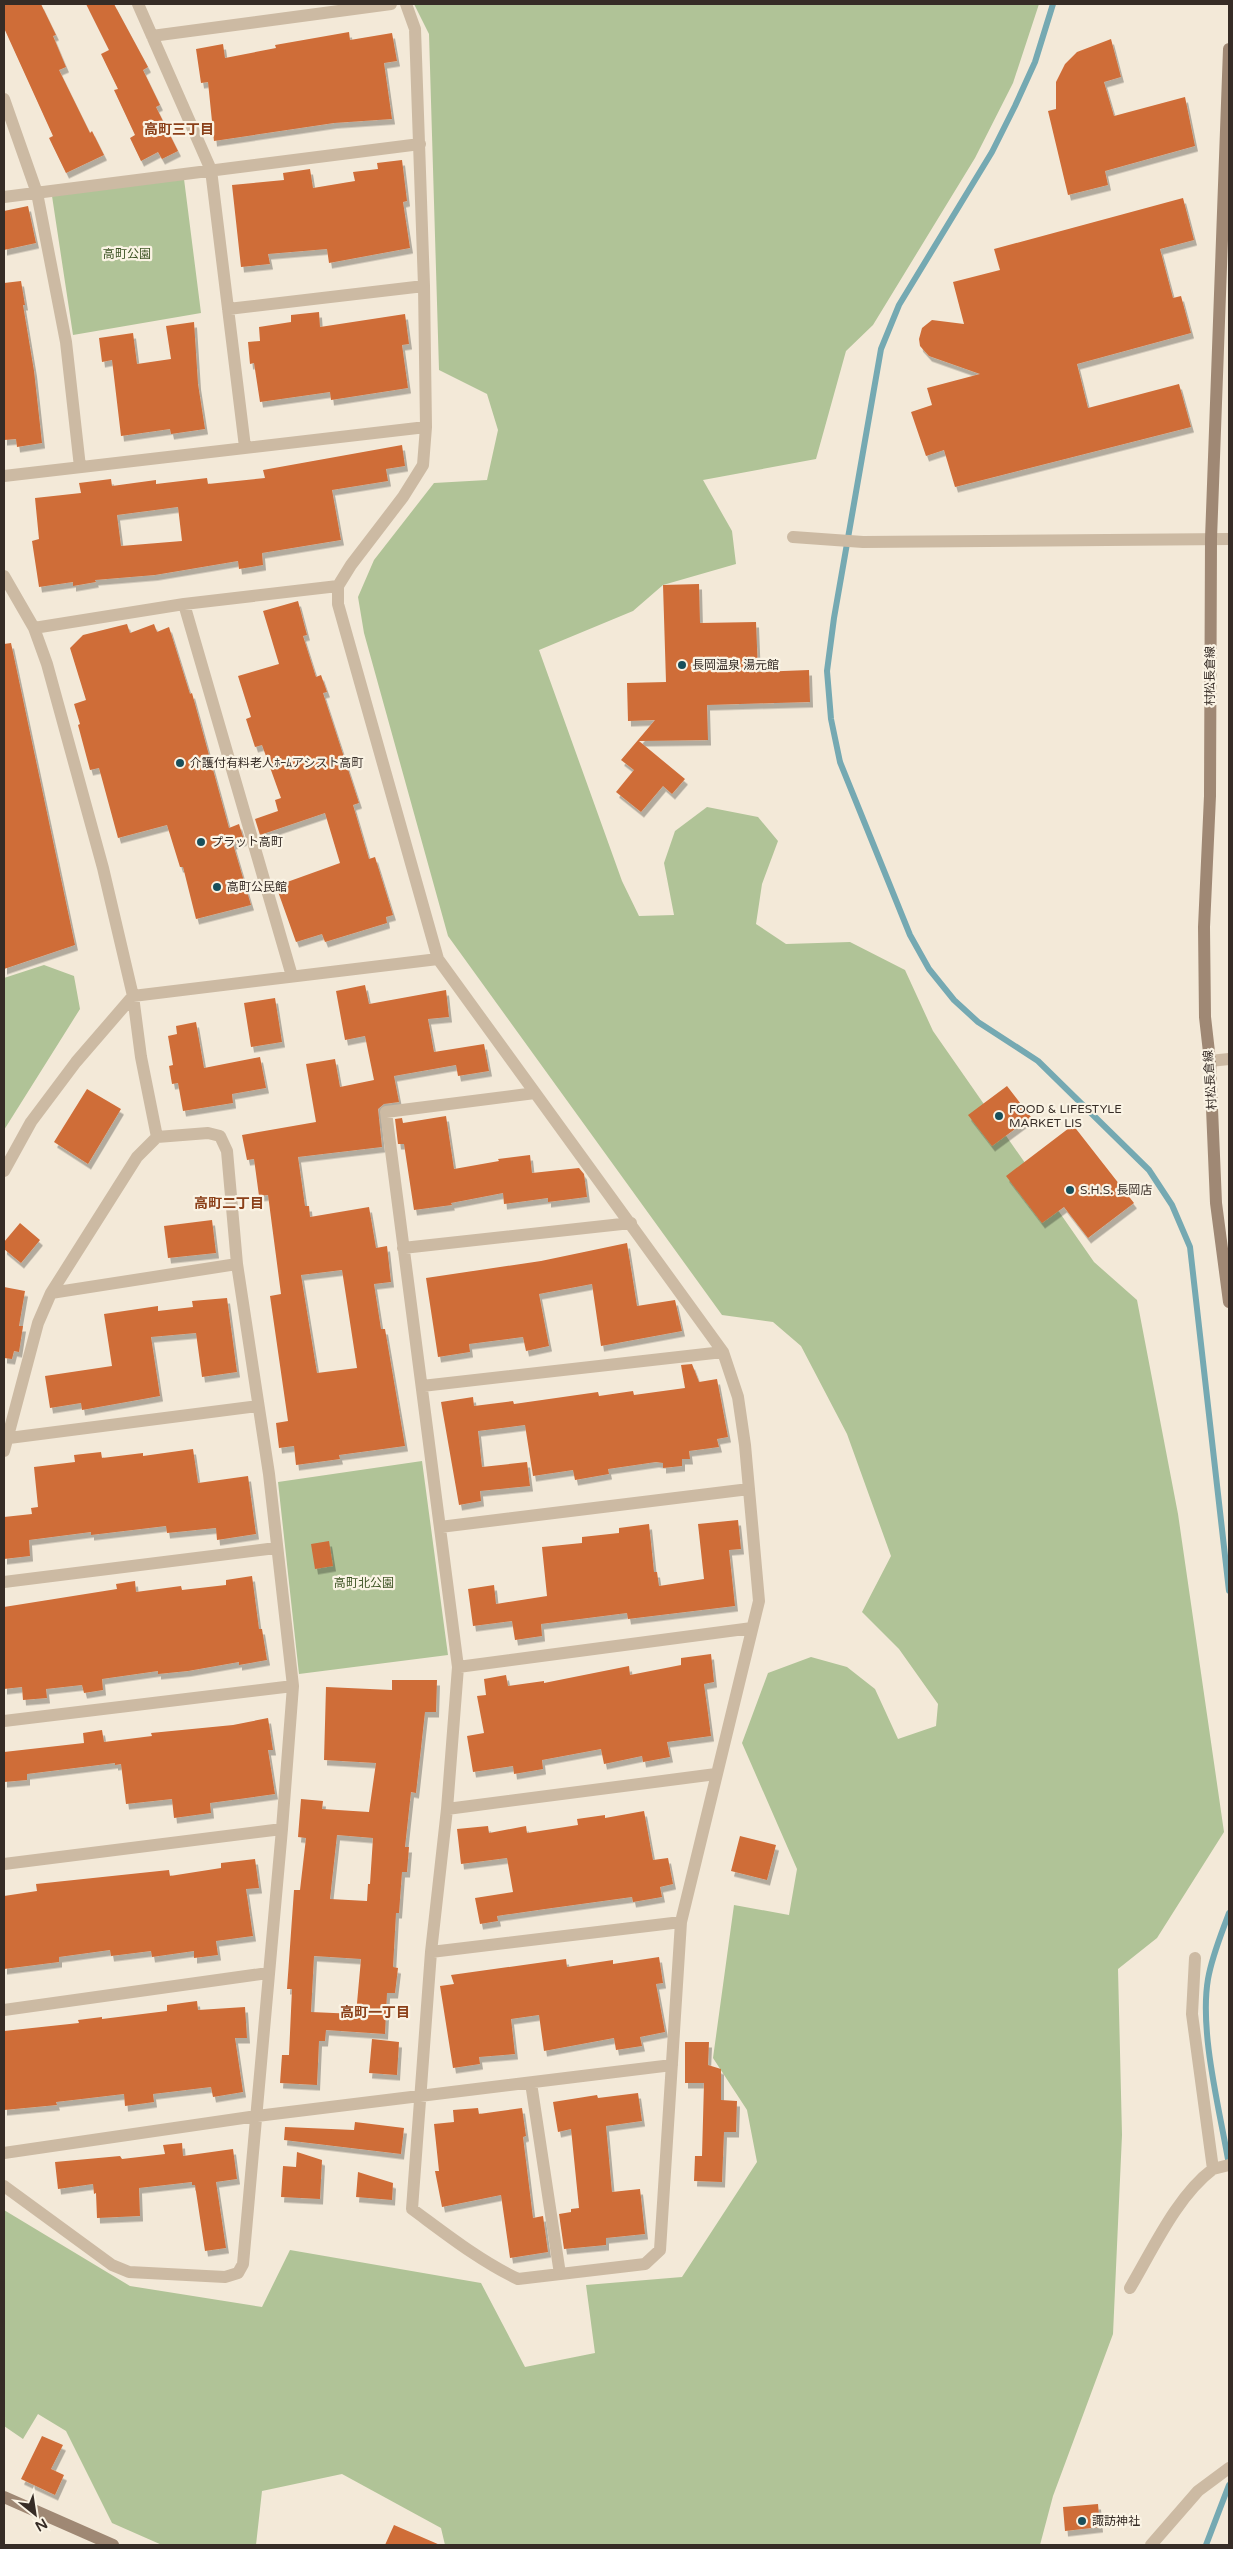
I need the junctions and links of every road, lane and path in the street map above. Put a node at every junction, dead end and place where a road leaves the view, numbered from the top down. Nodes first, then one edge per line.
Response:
1 (138, 4) edge
2 (391, 4) edge
3 (406, 4) edge
4 (152, 36) junction
5 (1229, 49) edge
6 (4, 99) edge
7 (420, 144) junction
8 (211, 170) junction
9 (37, 193) junction
10 (4, 197) edge
11 (1225, 249) edge
12 (424, 286) junction
13 (228, 309) junction
14 (426, 427) junction
15 (245, 447) junction
16 (80, 467) junction
17 (4, 476) edge
18 (793, 537) dead end
19 (1211, 538) junction
20 (1229, 539) edge
21 (4, 576) edge
22 (338, 586) junction
23 (184, 604) junction
24 (34, 628) junction
25 (438, 959) junction
26 (292, 976) junction
27 (133, 996) junction
28 (1229, 1059) edge
29 (1210, 1061) junction
30 (535, 1093) junction
31 (157, 1137) junction
32 (4, 1171) edge
33 (632, 1223) junction
34 (403, 1248) junction
35 (237, 1264) junction
36 (51, 1293) junction
37 (1229, 1302) edge
38 (723, 1352) junction
39 (422, 1386) junction
40 (258, 1406) junction
41 (9, 1438) junction
42 (4, 1451) edge
43 (749, 1489) junction
44 (440, 1527) junction
45 (276, 1548) junction
46 (4, 1582) edge
47 (752, 1628) junction
48 (458, 1667) junction
49 (293, 1686) junction
50 (4, 1721) edge
51 (716, 1774) junction
52 (447, 1809) junction
53 (282, 1829) junction
54 (4, 1864) edge
55 (682, 1922) junction
56 (431, 1952) junction
57 (1195, 1958) dead end
58 (268, 1973) junction
59 (4, 2010) edge
60 (672, 2065) junction
61 (531, 2083) junction
62 (421, 2096) junction
63 (257, 2116) junction
64 (4, 2153) edge
65 (1229, 2165) edge
66 (1213, 2170) junction
67 (4, 2186) edge
68 (560, 2274) junction
69 (1130, 2288) dead end
70 (1229, 2468) edge
71 (4, 2497) edge
72 (113, 2545) edge
73 (1151, 2545) edge

1 - 4 street
2 - 4 street
3 - 7 street
4 - 8 street
5 - 11 main road, 村松長倉線
6 - 9 street
7 - 8 street
7 - 12 street
8 - 9 street
8 - 13 street
9 - 10 street
9 - 16 street
11 - 19 main road, 村松長倉線
12 - 13 street
12 - 14 street
13 - 15 street
14 - 15 street
14 - 22 street
15 - 16 street
16 - 17 street
18 - 19 street
19 - 20 street
19 - 29 main road, 村松長倉線
21 - 24 street
22 - 23 street
22 - 25 street
23 - 24 street
23 - 26 street
24 - 27 street
25 - 26 street
25 - 30 street
26 - 27 street
27 - 31 street
27 - 32 street
28 - 29 street
29 - 37 main road, 村松長倉線
30 - 33 street
30 - 34 street
31 - 35 street
31 - 36 street
33 - 34 street
33 - 38 street
34 - 39 street
35 - 36 street
35 - 40 street
36 - 41 street
38 - 39 street
38 - 43 street
39 - 44 street
40 - 41 street
40 - 45 street
41 - 42 street
43 - 44 street
43 - 47 street
44 - 48 street
45 - 46 street
45 - 49 street
47 - 48 street
47 - 51 street
48 - 52 street
49 - 50 street
49 - 53 street
51 - 52 street
51 - 55 street
52 - 56 street
53 - 54 street
53 - 58 street
55 - 56 street
55 - 60 street
56 - 62 street
57 - 66 street
58 - 59 street
58 - 63 street
60 - 61 street
60 - 68 street
61 - 62 street
61 - 68 street
62 - 63 street
62 - 68 street
63 - 64 street
63 - 67 street
65 - 66 street
66 - 69 street
70 - 73 street
71 - 72 main road

